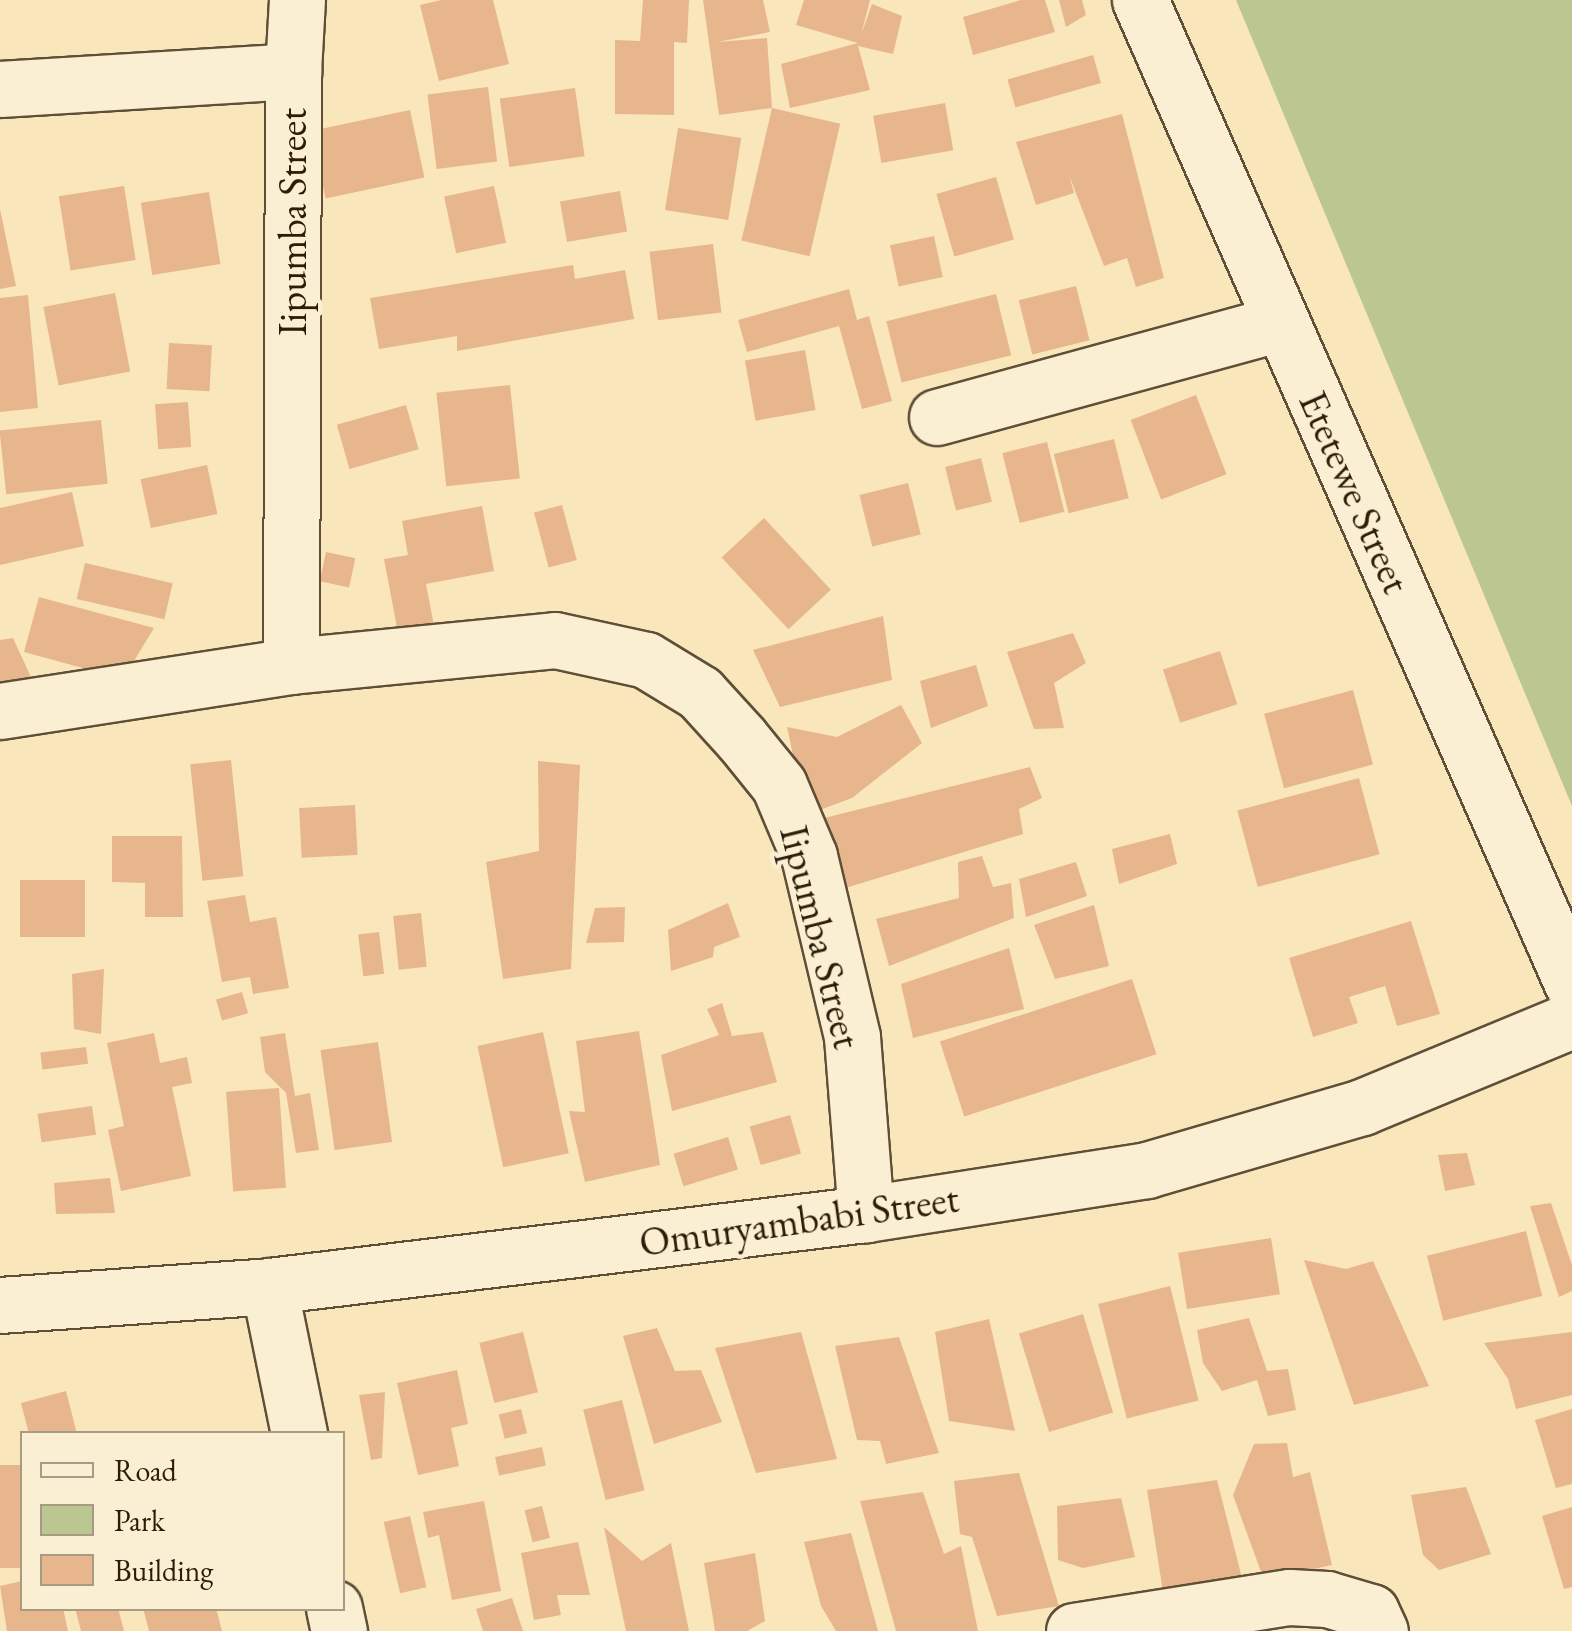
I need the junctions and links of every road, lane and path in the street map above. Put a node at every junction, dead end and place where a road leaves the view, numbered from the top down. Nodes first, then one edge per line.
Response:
1 (297, 0) edge
2 (1140, 0) edge
3 (293, 71) junction
4 (0, 90) edge
5 (1280, 323) junction
6 (937, 417) dead end
7 (291, 666) junction
8 (0, 711) edge
9 (1572, 984) edge
10 (1572, 1020) edge
11 (866, 1214) junction
12 (269, 1286) junction
13 (0, 1305) edge
14 (298, 1431) edge
15 (1074, 1631) edge
16 (1380, 1631) edge

1 - 3 street
2 - 5 street, Etetewe Street
3 - 4 street, Iipumba Street
3 - 7 street, Iipumba Street
5 - 6 street
5 - 9 street, Etetewe Street
7 - 8 street, Iipumba Street
7 - 11 street, Iipumba Street
10 - 11 street, Omuryambabi Street
11 - 12 street, Omuryambabi Street
12 - 13 street, Omuryambabi Street
12 - 14 street
15 - 16 street

